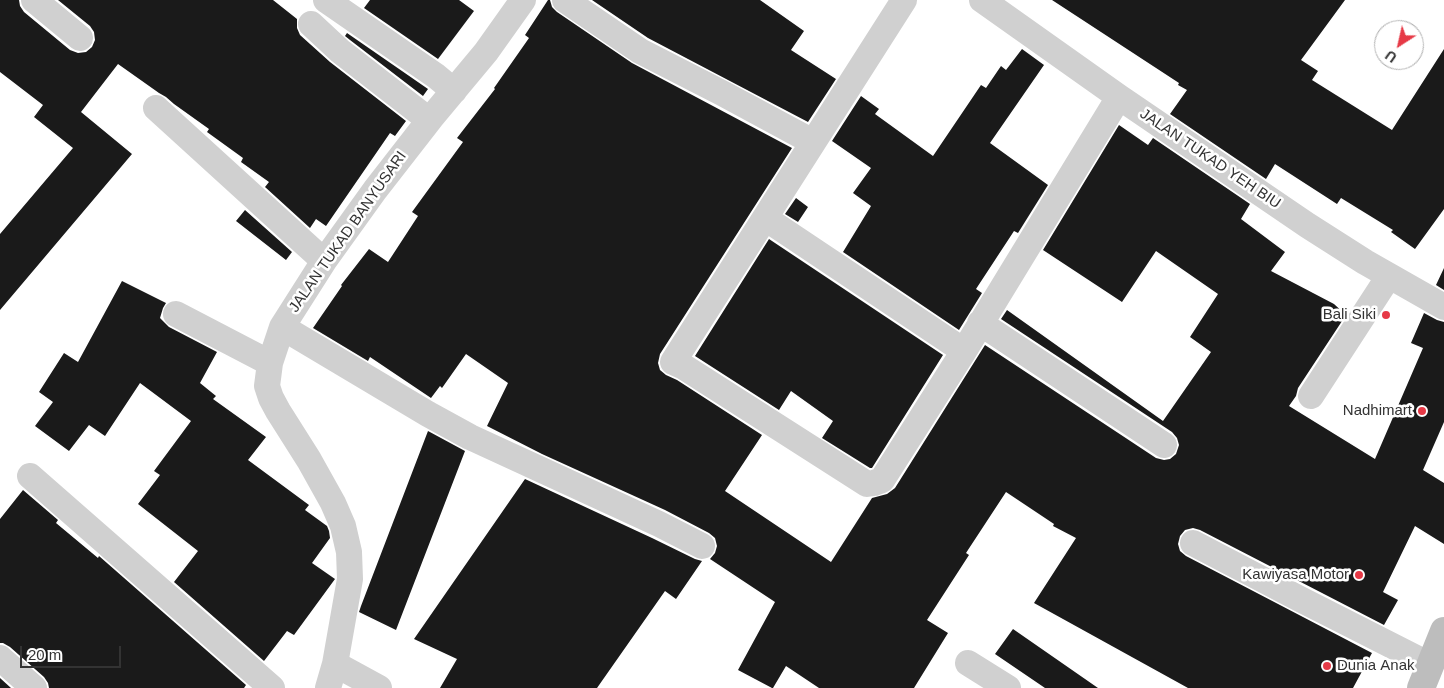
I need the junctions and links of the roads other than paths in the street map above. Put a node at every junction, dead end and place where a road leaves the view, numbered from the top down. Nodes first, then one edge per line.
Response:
1 (34, 0) edge
2 (326, 0) edge
3 (523, 0) edge
4 (565, 0) edge
5 (904, 0) edge
6 (982, 0) edge
7 (311, 24) dead end
8 (80, 38) dead end
9 (454, 91) junction
10 (1119, 97) junction
11 (156, 108) dead end
12 (429, 120) junction
13 (812, 142) junction
14 (766, 218) junction
15 (324, 261) junction
16 (1389, 276) junction
17 (1444, 307) edge
18 (176, 314) dead end
19 (980, 323) junction
20 (282, 327) junction
21 (964, 351) junction
22 (270, 363) junction
23 (1311, 396) dead end
24 (1164, 445) dead end
25 (30, 476) dead end
26 (1194, 543) dead end
27 (702, 546) dead end
28 (1444, 631) edge
29 (0, 658) edge
30 (968, 663) dead end
31 (332, 676) edge
32 (1426, 676) edge
33 (34, 688) edge
34 (272, 688) edge
35 (379, 688) edge
36 (1008, 688) edge

1 - 8 street
2 - 9 street
3 - 9 street, JALAN TUKAD BANYUSARI
4 - 13 street
5 - 13 street
6 - 10 street, JALAN TUKAD YEH BIU
7 - 12 street
9 - 12 street, JALAN TUKAD BANYUSARI
10 - 16 street, JALAN TUKAD YEH BIU
10 - 19 street
11 - 15 street
12 - 15 street, JALAN TUKAD BANYUSARI
13 - 14 street
14 - 21 street
14 - 21 street
15 - 20 street, JALAN TUKAD BANYUSARI
16 - 17 street, JALAN TUKAD YEH BIU
16 - 23 street
18 - 22 street
19 - 21 street
19 - 24 street
20 - 22 street, JALAN TUKAD BANYUSARI
20 - 27 street
22 - 31 street, JALAN TUKAD BANYUSARI
25 - 34 street
26 - 32 street
28 - 32 main road
29 - 33 street
30 - 36 street
31 - 35 street

